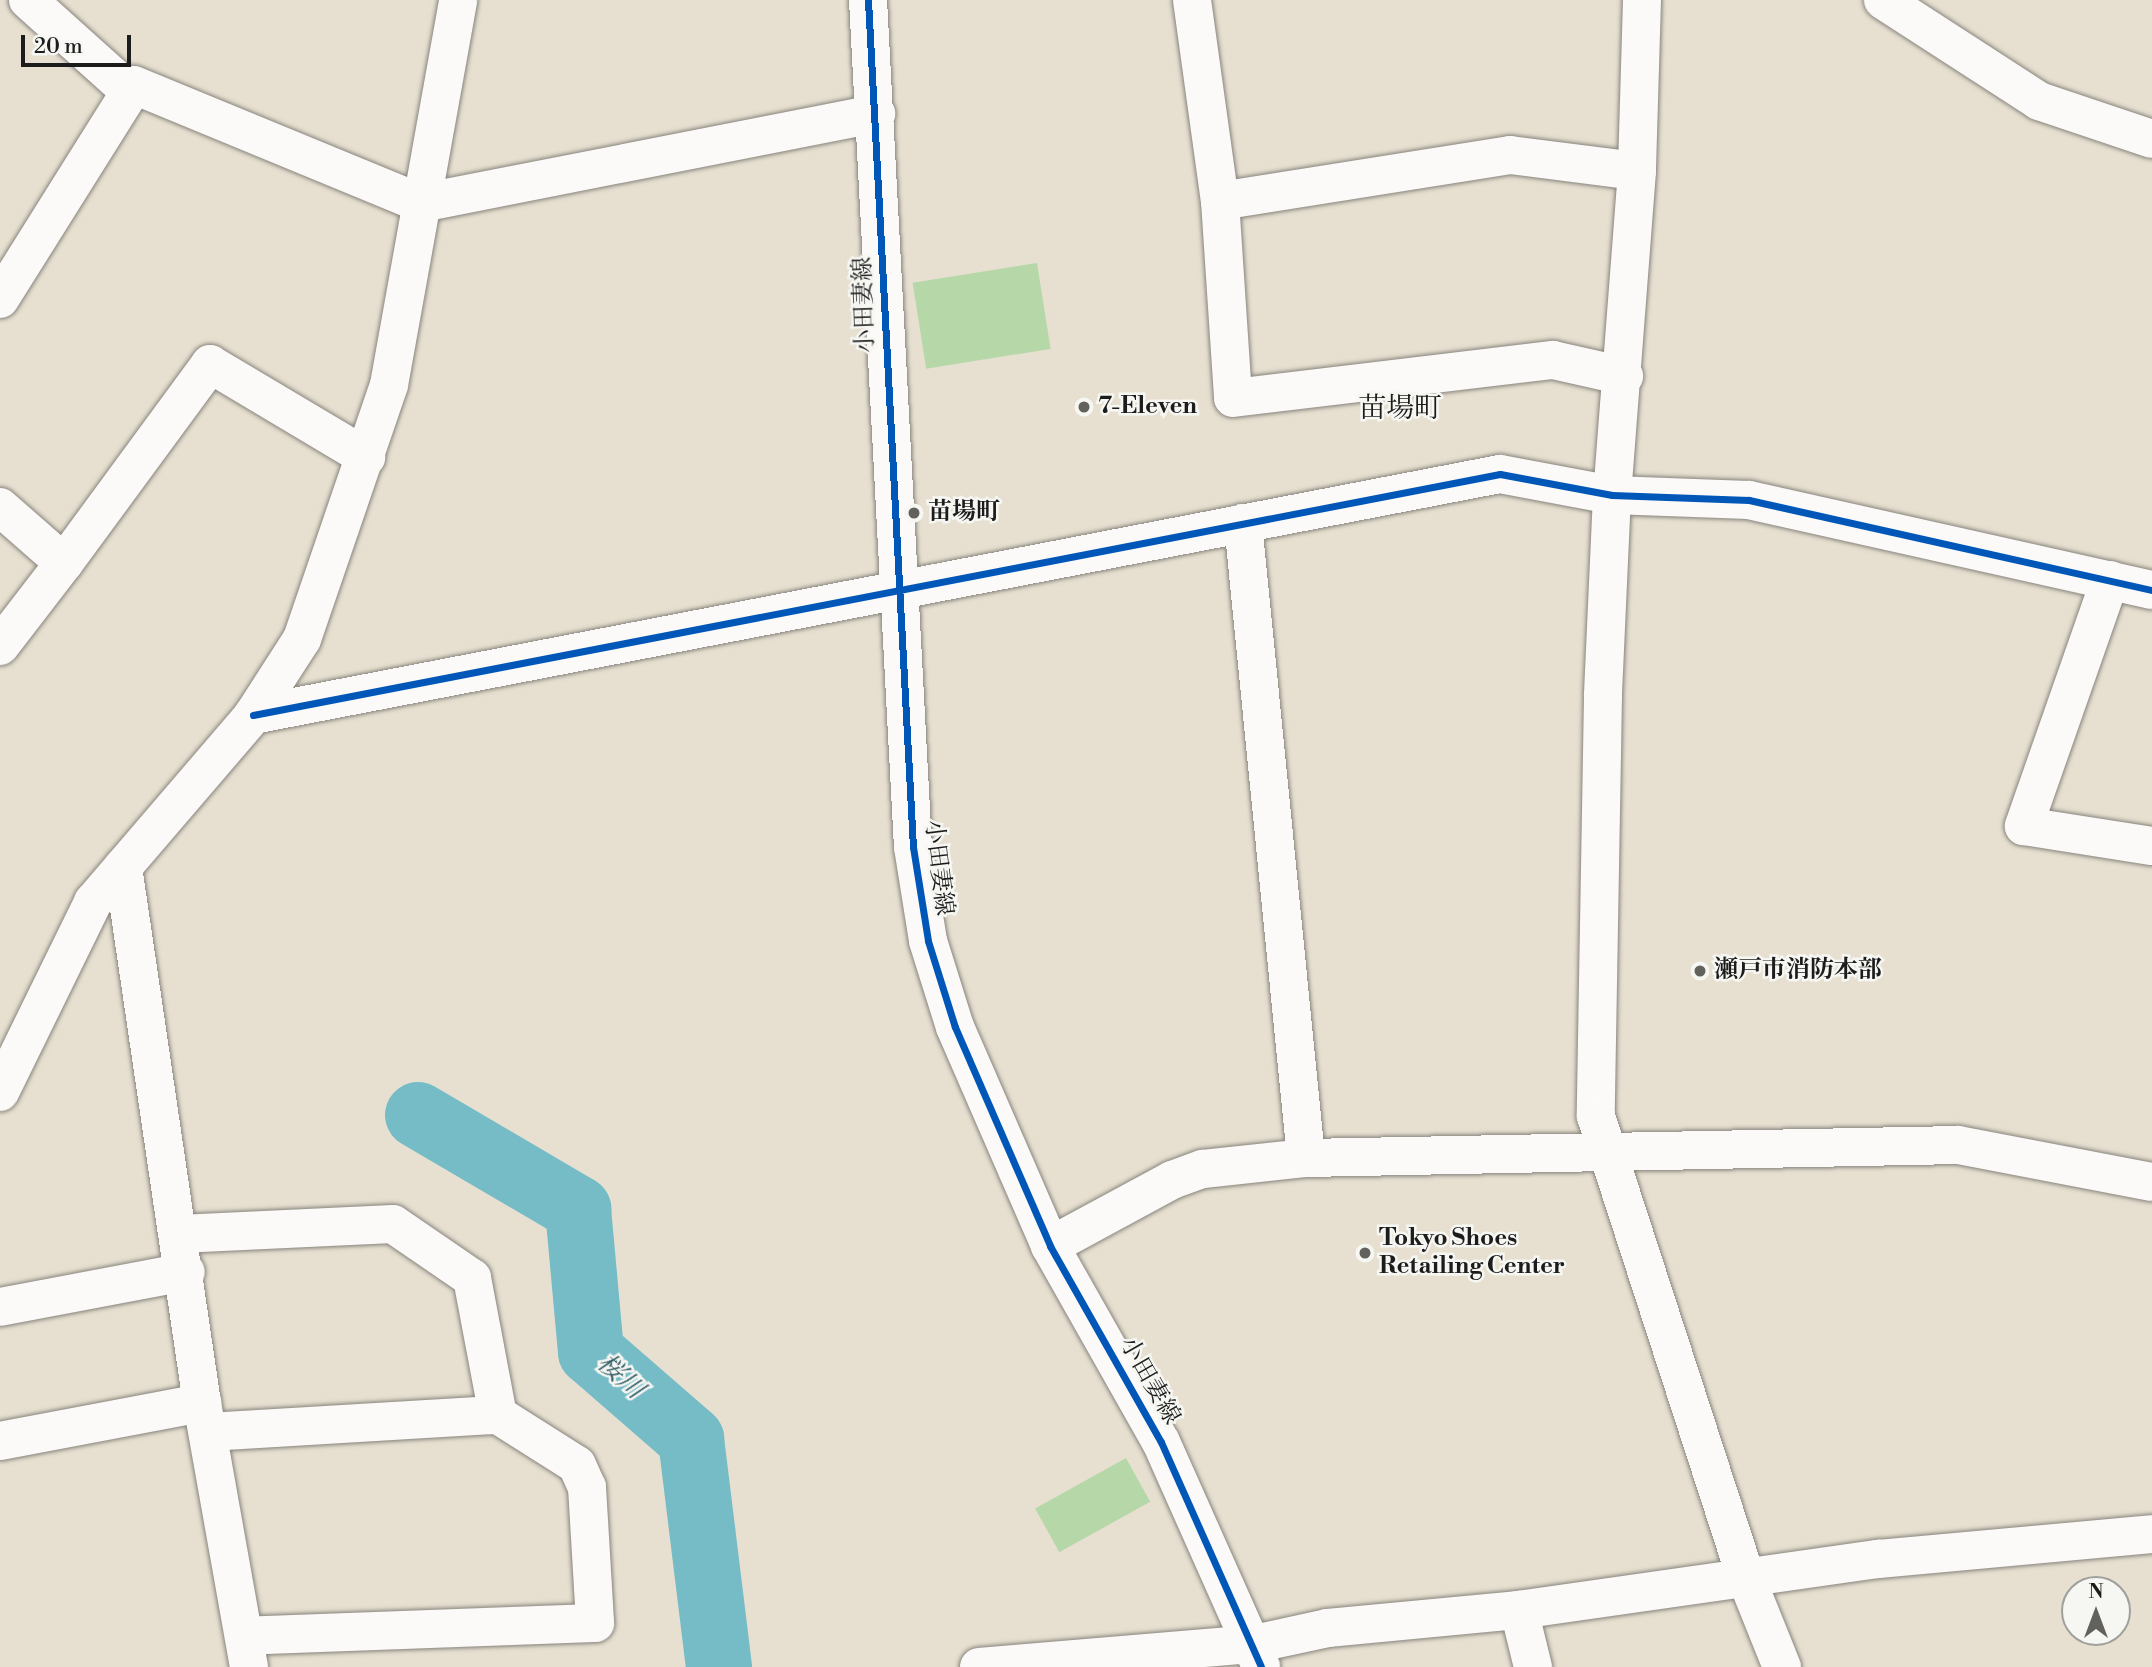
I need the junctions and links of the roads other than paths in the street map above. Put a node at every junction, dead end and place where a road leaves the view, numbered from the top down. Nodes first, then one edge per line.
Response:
1 (28, 0) edge
2 (458, 0) edge
3 (867, 0) edge
4 (1192, 0) edge
5 (1642, 0) edge
6 (1883, 0) edge
7 (130, 92) junction
8 (876, 114) junction
9 (2152, 138) edge
10 (1637, 171) junction
11 (1220, 201) junction
12 (421, 203) junction
13 (0, 299) edge
14 (1624, 376) junction
15 (366, 457) junction
16 (1612, 495) junction
17 (0, 507) edge
18 (1243, 523) junction
19 (64, 563) junction
20 (2110, 580) junction
21 (897, 587) junction
22 (2152, 590) edge
23 (0, 646) edge
24 (253, 715) junction
25 (2152, 846) edge
26 (123, 867) junction
27 (0, 1092) edge
28 (1607, 1151) junction
29 (1306, 1158) junction
30 (2152, 1182) edge
31 (179, 1234) junction
32 (1050, 1246) junction
33 (186, 1272) junction
34 (0, 1307) edge
35 (498, 1415) junction
36 (205, 1418) junction
37 (0, 1441) edge
38 (2152, 1534) edge
39 (1746, 1580) junction
40 (1519, 1610) junction
41 (246, 1652) edge
42 (1257, 1655) edge
43 (979, 1667) edge
44 (1533, 1667) edge
45 (1782, 1667) edge

1 - 7 street
2 - 12 street
3 - 8 street, 小田妻線
4 - 11 street
5 - 10 street
6 - 9 street
7 - 12 street
7 - 13 street
8 - 12 street
8 - 21 street, 小田妻線
10 - 11 street
10 - 14 street
11 - 14 street
12 - 15 street
14 - 16 street
15 - 19 street
15 - 24 street
16 - 18 street
16 - 20 street
16 - 28 street
17 - 19 street
18 - 21 street
18 - 29 street
19 - 23 street
20 - 22 street
20 - 25 street
21 - 24 street
21 - 32 street, 小田妻線
24 - 26 street
26 - 27 street
26 - 31 street
28 - 29 street
28 - 30 street
28 - 39 street
29 - 32 street
31 - 33 street
31 - 35 street
32 - 42 street, 小田妻線
33 - 34 street
33 - 36 street
35 - 36 street
35 - 41 street
36 - 37 street
36 - 41 street
38 - 39 street
39 - 40 street
39 - 45 street
40 - 42 street
40 - 44 street
42 - 43 street

